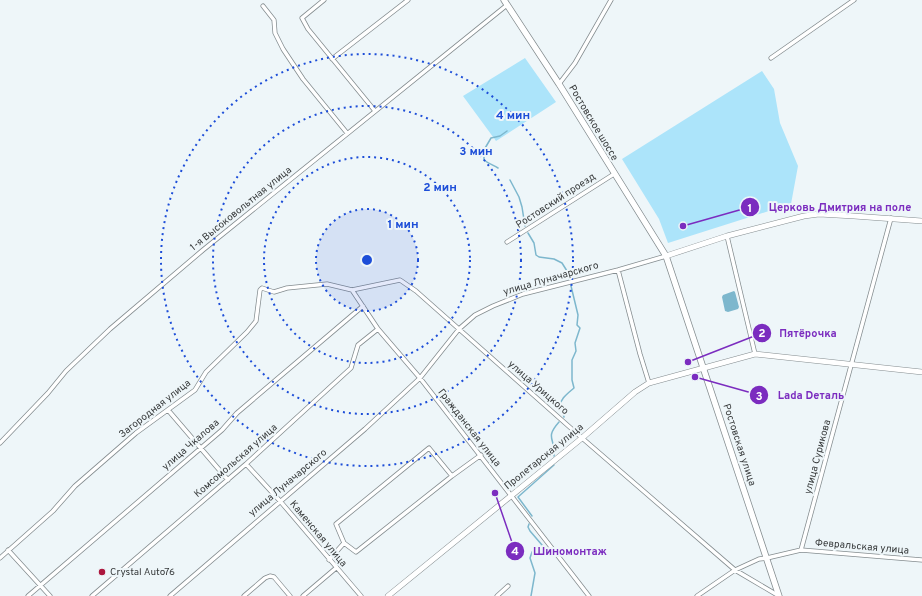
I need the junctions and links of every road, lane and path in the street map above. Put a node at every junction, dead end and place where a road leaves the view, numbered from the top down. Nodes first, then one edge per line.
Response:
1 (324, 0) edge
2 (408, 0) edge
3 (611, 0) edge
4 (854, 0) edge
5 (505, 3) edge
6 (262, 6) dead end
7 (771, 58) dead end
8 (332, 59) junction
9 (559, 84) junction
10 (374, 111) junction
11 (347, 133) junction
12 (614, 174) junction
13 (891, 218) junction
14 (922, 221) edge
15 (727, 236) junction
16 (507, 242) dead end
17 (666, 256) junction
18 (618, 270) junction
19 (352, 290) junction
20 (363, 306) junction
21 (378, 329) junction
22 (459, 329) junction
23 (755, 354) junction
24 (852, 365) junction
25 (704, 367) junction
26 (922, 372) edge
27 (420, 378) junction
28 (649, 383) junction
29 (168, 410) junction
30 (582, 438) junction
31 (0, 443) edge
32 (201, 448) junction
33 (481, 455) junction
34 (246, 464) junction
35 (452, 476) junction
36 (228, 480) junction
37 (512, 495) junction
38 (280, 501) junction
39 (344, 542) junction
40 (8, 550) junction
41 (802, 550) junction
42 (0, 558) edge
43 (767, 558) junction
44 (329, 560) junction
45 (922, 560) edge
46 (336, 568) junction
47 (735, 570) junction
48 (40, 586) junction
49 (508, 586) dead end
50 (28, 596) edge
51 (50, 596) edge
52 (92, 596) edge
53 (170, 596) edge
54 (244, 596) edge
55 (290, 596) edge
56 (303, 596) edge
57 (361, 596) edge
58 (388, 596) edge
59 (497, 596) edge
60 (589, 596) edge
61 (697, 596) edge
62 (779, 596) edge

1 - 8 street
2 - 8 street
3 - 9 street
4 - 7 street
5 - 9 main road, Ростовское шоссе
5 - 10 street, 1-я Высоковольтная улица
6 - 11 street
8 - 10 street
9 - 12 main road, Ростовское шоссе
10 - 11 street, 1-я Высоковольтная улица
11 - 31 street, 1-я Высоковольтная улица
12 - 16 street, Ростовский проезд
12 - 17 main road, Ростовское шоссе
13 - 14 street, улица Луначарского
13 - 15 street, улица Луначарского
13 - 24 street, улица Сурикова
15 - 17 street, улица Луначарского
15 - 23 street
17 - 18 street, улица Луначарского
17 - 25 main road, Ростовская улица
18 - 22 street, улица Луначарского
18 - 28 street
19 - 20 street, Гражданская улица
19 - 22 street, улица Урицкого
19 - 29 street, Загородная улица
20 - 21 street, Гражданская улица
20 - 32 street, улица Чкалова
21 - 27 street, Гражданская улица
21 - 34 street, Комсомольская улица
22 - 27 street, улица Луначарского
22 - 30 street, улица Урицкого
23 - 24 street
23 - 25 street, Пролетарская улица
24 - 26 street
24 - 41 street, улица Сурикова
25 - 28 street, Пролетарская улица
25 - 43 main road, Ростовская улица
27 - 33 street, Гражданская улица
27 - 38 street, улица Луначарского
28 - 30 street, Пролетарская улица
29 - 32 street
29 - 40 street, Загородная улица
30 - 37 street, Пролетарская улица
30 - 47 street, улица Урицкого
32 - 36 street
32 - 48 street, улица Чкалова
33 - 35 street
33 - 37 street, Гражданская улица
34 - 36 street, Комсомольская улица
34 - 38 street, Каменская улица
35 - 39 street
35 - 39 street
36 - 52 street, Комсомольская улица
37 - 58 street, Пролетарская улица
37 - 60 street, Гражданская улица
38 - 44 street, Каменская улица
38 - 53 street, улица Луначарского
39 - 44 street
40 - 42 street, Загородная улица
40 - 48 street
41 - 43 street
41 - 45 street, Февральская улица
43 - 47 street
43 - 62 main road, Ростовская улица
44 - 46 street, Каменская улица
46 - 56 street
46 - 57 street, Каменская улица
47 - 61 street
47 - 62 street, улица Урицкого
48 - 50 street, улица Чкалова
48 - 51 street
49 - 59 street
54 - 55 street

